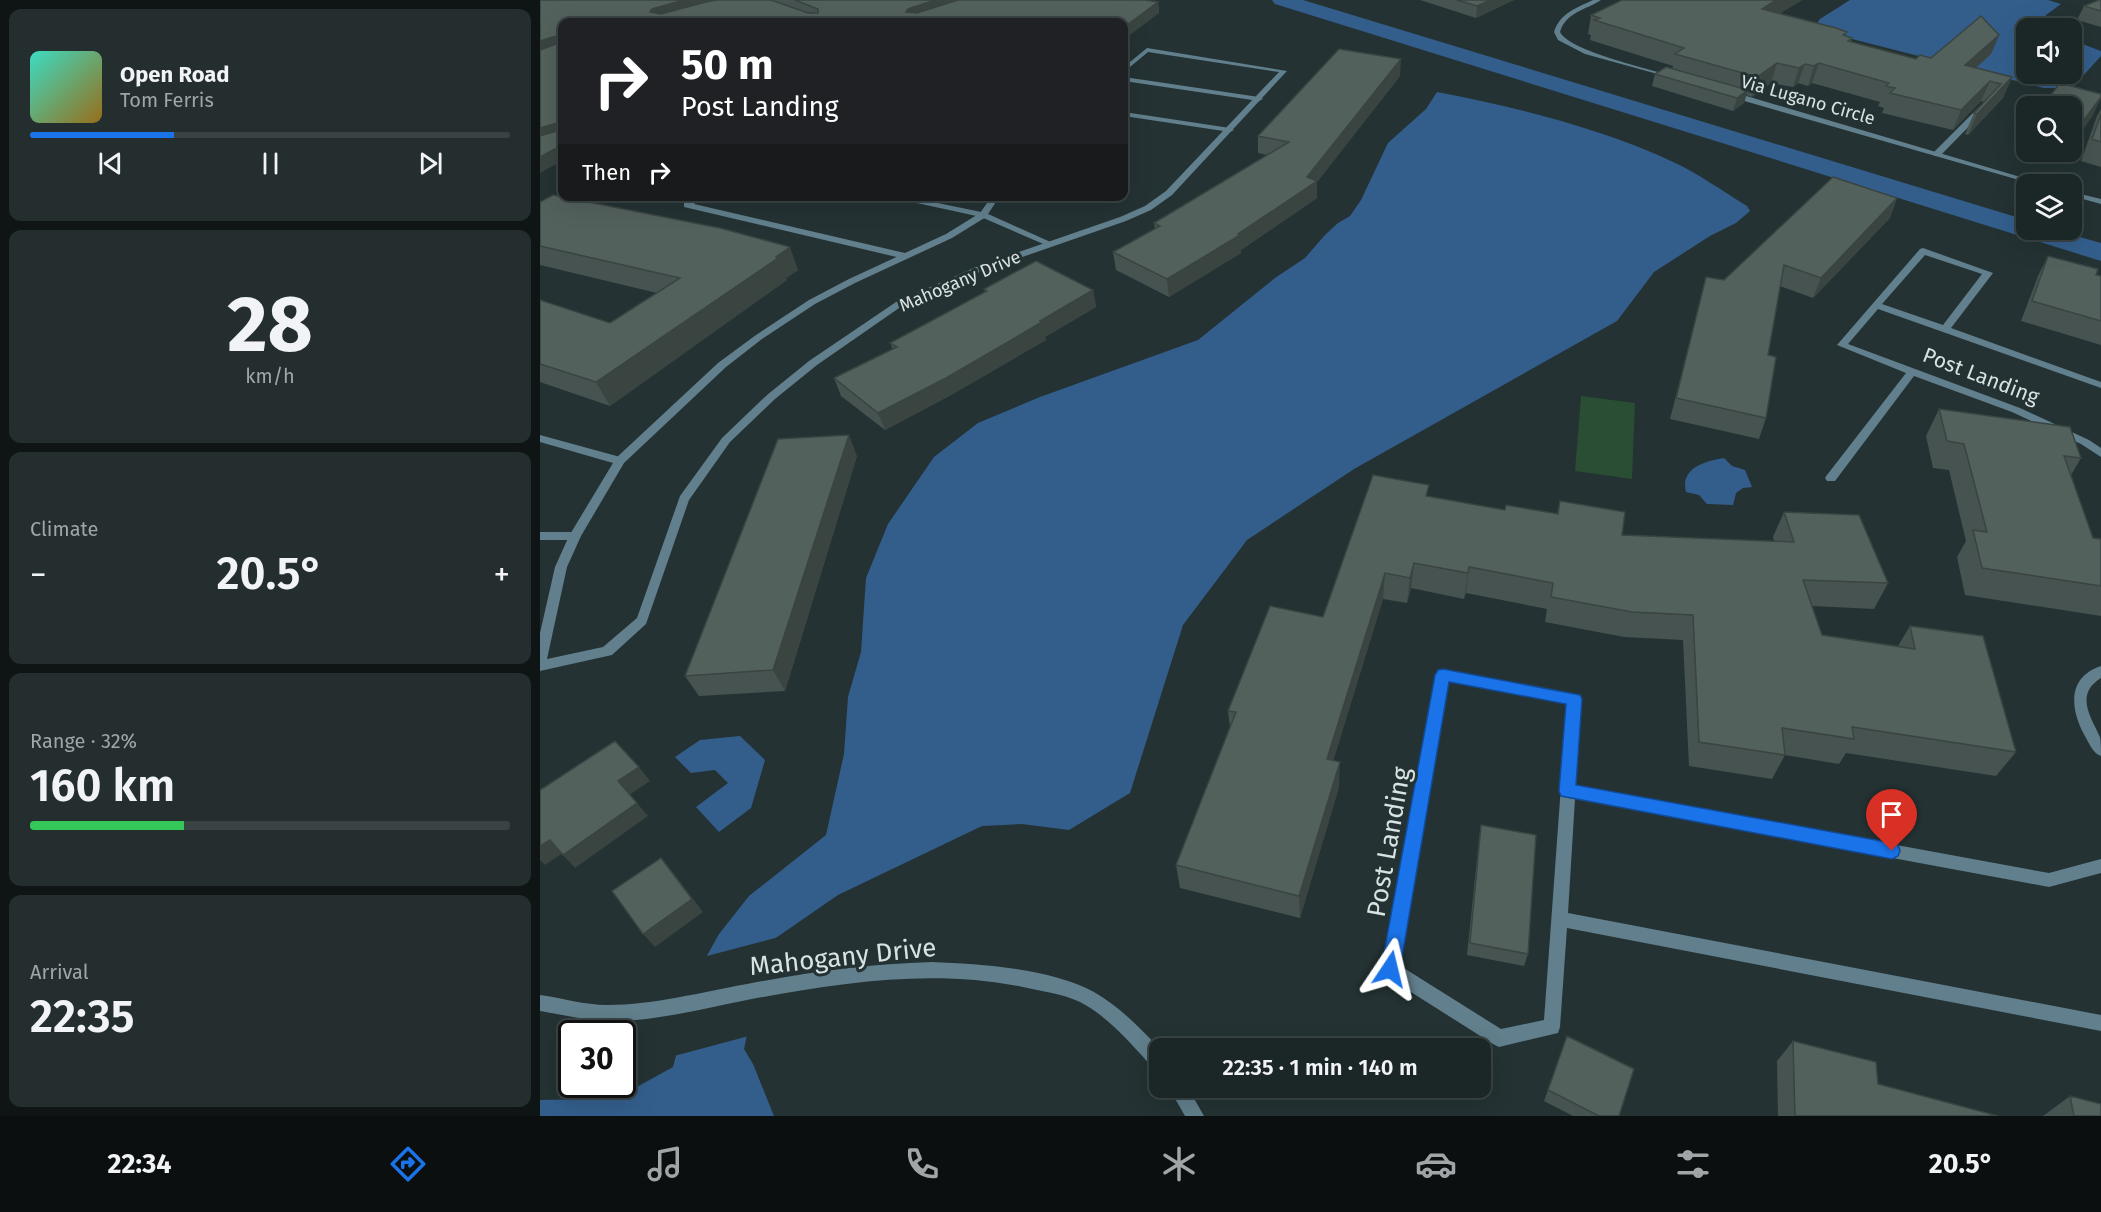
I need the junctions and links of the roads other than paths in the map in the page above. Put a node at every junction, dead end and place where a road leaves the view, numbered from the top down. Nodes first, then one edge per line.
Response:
1 (1598, 0) edge
2 (1128, 67) edge
3 (1128, 80) edge
4 (1680, 80) edge
5 (1719, 91) edge
6 (1259, 99) junction
7 (1986, 105) edge
8 (1128, 115) edge
9 (1230, 130) junction
10 (1937, 154) junction
11 (2016, 177) edge
12 (2082, 197) edge
13 (694, 201) edge
14 (914, 201) edge
15 (993, 201) edge
16 (2101, 202) edge
17 (983, 215) junction
18 (1052, 244) junction
19 (905, 256) junction
20 (1876, 305) junction
21 (1945, 329) junction
22 (1912, 372) junction
23 (2101, 385) edge
24 (540, 438) edge
25 (2101, 453) edge
26 (620, 461) junction
27 (1831, 478) dead end
28 (540, 536) edge
29 (575, 536) junction
30 (540, 664) edge
31 (2101, 671) edge
32 (2101, 750) edge
33 (1567, 791) junction
34 (2101, 866) edge
35 (1560, 919) junction
36 (540, 1003) edge
37 (2101, 1023) edge
38 (1149, 1051) edge
39 (1184, 1098) edge
40 (1196, 1116) edge

1 - 4 street
2 - 6 street, Mahogany Drive
3 - 6 street
5 - 10 street, Via Lugano Circle
6 - 9 street, Mahogany Drive
7 - 10 street
8 - 9 street
9 - 18 street, Mahogany Drive
10 - 11 street, Via Lugano Circle
12 - 16 street
13 - 19 street
14 - 17 street
15 - 17 street, Mahogany Drive
17 - 18 street
17 - 19 street, Mahogany Drive
18 - 30 street, Mahogany Drive
19 - 26 street, Mahogany Drive
20 - 21 street
20 - 21 street
20 - 22 street, Post Landing
21 - 23 street
22 - 25 street, Post Landing
22 - 27 street
24 - 26 street
26 - 29 street, Mahogany Drive
28 - 29 street
29 - 30 street, Mahogany Drive
31 - 32 street
33 - 34 street
33 - 35 street, Post Landing
33 - 35 street, Post Landing
35 - 37 street
36 - 38 street, Mahogany Drive
39 - 40 street

